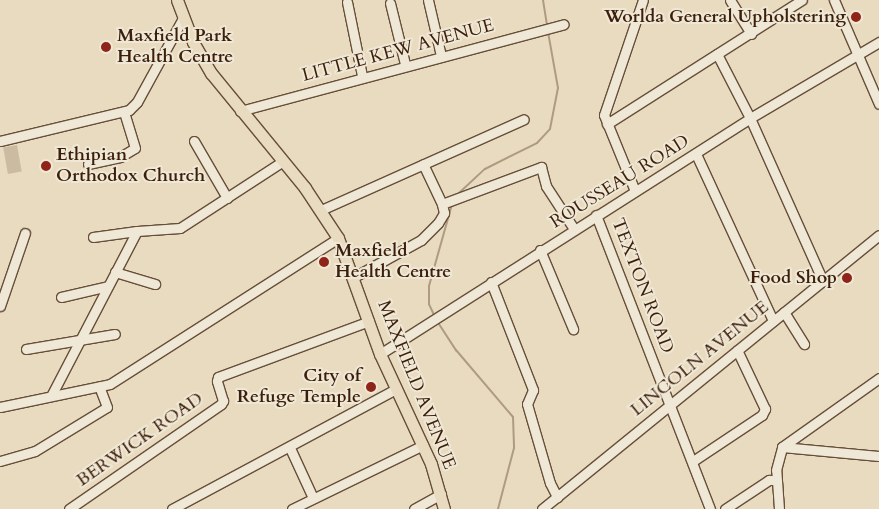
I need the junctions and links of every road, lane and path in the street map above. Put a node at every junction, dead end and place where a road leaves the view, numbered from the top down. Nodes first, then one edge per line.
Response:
1 (177, 0) edge
2 (428, 0) edge
3 (643, 0) edge
4 (730, 0) edge
5 (802, 0) edge
6 (834, 0) edge
7 (347, 2) dead end
8 (390, 3) dead end
9 (183, 18) junction
10 (564, 24) dead end
11 (751, 34) junction
12 (879, 42) edge
13 (717, 54) junction
14 (441, 56) junction
15 (858, 56) junction
16 (405, 64) junction
17 (362, 76) junction
18 (879, 104) edge
19 (240, 111) junction
20 (124, 112) junction
21 (750, 118) junction
22 (524, 119) dead end
23 (607, 124) junction
24 (0, 141) edge
25 (194, 141) dead end
26 (696, 154) junction
27 (283, 161) junction
28 (88, 164) dead end
29 (423, 164) junction
30 (635, 191) junction
31 (227, 198) junction
32 (442, 204) junction
33 (321, 210) junction
34 (596, 215) junction
35 (574, 229) junction
36 (137, 231) junction
37 (25, 233) dead end
38 (879, 235) edge
39 (93, 237) dead end
40 (338, 238) junction
41 (540, 250) junction
42 (115, 272) junction
43 (354, 277) junction
44 (822, 281) junction
45 (491, 282) junction
46 (155, 284) dead end
47 (108, 286) junction
48 (61, 298) dead end
49 (0, 306) edge
50 (784, 312) junction
51 (369, 320) junction
52 (773, 321) junction
53 (573, 329) dead end
54 (115, 334) dead end
55 (79, 341) junction
56 (804, 344) dead end
57 (26, 349) dead end
58 (737, 350) junction
59 (380, 354) junction
60 (877, 382) edge
61 (100, 386) junction
62 (396, 389) junction
63 (51, 396) junction
64 (670, 404) junction
65 (0, 407) edge
66 (423, 445) junction
67 (782, 447) junction
68 (290, 448) junction
69 (879, 456) edge
70 (0, 461) edge
71 (693, 461) junction
72 (776, 480) junction
73 (441, 494) junction
74 (557, 496) junction
75 (313, 498) junction
76 (69, 509) edge
77 (172, 509) edge
78 (292, 509) edge
79 (414, 509) edge
80 (444, 509) edge
81 (542, 509) edge
82 (710, 509) edge
83 (725, 509) edge
84 (779, 509) edge

1 - 9 main road, MAXFIELD AVENUE
2 - 14 street
3 - 23 street
4 - 11 street
5 - 11 street
6 - 15 street
7 - 17 street
8 - 16 street
9 - 19 main road, MAXFIELD AVENUE
9 - 20 street
10 - 14 street, LITTLE KEW AVENUE
11 - 13 street
12 - 15 street, ROUSSEAU ROAD
13 - 21 street
13 - 23 street
14 - 16 street, LITTLE KEW AVENUE
15 - 18 street
15 - 21 street, ROUSSEAU ROAD
16 - 17 street, LITTLE KEW AVENUE
17 - 19 street, LITTLE KEW AVENUE
19 - 27 main road, MAXFIELD AVENUE
20 - 24 street
20 - 28 street
21 - 26 street, ROUSSEAU ROAD
21 - 44 street
22 - 29 street
23 - 30 street
25 - 31 street
26 - 30 street, ROUSSEAU ROAD
26 - 52 street
27 - 31 street
27 - 33 main road, MAXFIELD AVENUE
29 - 32 street
29 - 33 street
30 - 34 street, ROUSSEAU ROAD
31 - 36 street
32 - 35 street
32 - 43 street
33 - 40 main road, MAXFIELD AVENUE
34 - 35 street, ROUSSEAU ROAD
34 - 64 street, TEXTON ROAD
35 - 41 street, ROUSSEAU ROAD
36 - 39 street
36 - 42 street
37 - 49 street
38 - 44 street, LINCOLN AVENUE
40 - 43 main road, MAXFIELD AVENUE
40 - 61 street
41 - 45 street, ROUSSEAU ROAD
41 - 53 street
42 - 46 street
42 - 47 street
43 - 51 main road, MAXFIELD AVENUE
44 - 50 street, LINCOLN AVENUE
45 - 59 street, ROUSSEAU ROAD
45 - 74 street
47 - 48 street
47 - 55 street
50 - 52 street, LINCOLN AVENUE
50 - 56 street
51 - 59 main road, MAXFIELD AVENUE
51 - 76 street, BERWICK ROAD
52 - 58 street, LINCOLN AVENUE
54 - 55 street
55 - 57 street
55 - 63 street
58 - 64 street, LINCOLN AVENUE
58 - 71 street
59 - 62 main road, MAXFIELD AVENUE
60 - 67 street
61 - 63 street
61 - 70 street
62 - 66 main road, MAXFIELD AVENUE
62 - 68 street
63 - 65 street
64 - 71 street, TEXTON ROAD
64 - 74 street, LINCOLN AVENUE
66 - 73 main road, MAXFIELD AVENUE
66 - 75 street
67 - 69 street
67 - 72 street
68 - 75 street
68 - 77 street
71 - 82 street, TEXTON ROAD
72 - 83 street
72 - 84 street
73 - 79 street
73 - 80 main road, MAXFIELD AVENUE
74 - 81 street, LINCOLN AVENUE
75 - 78 street

